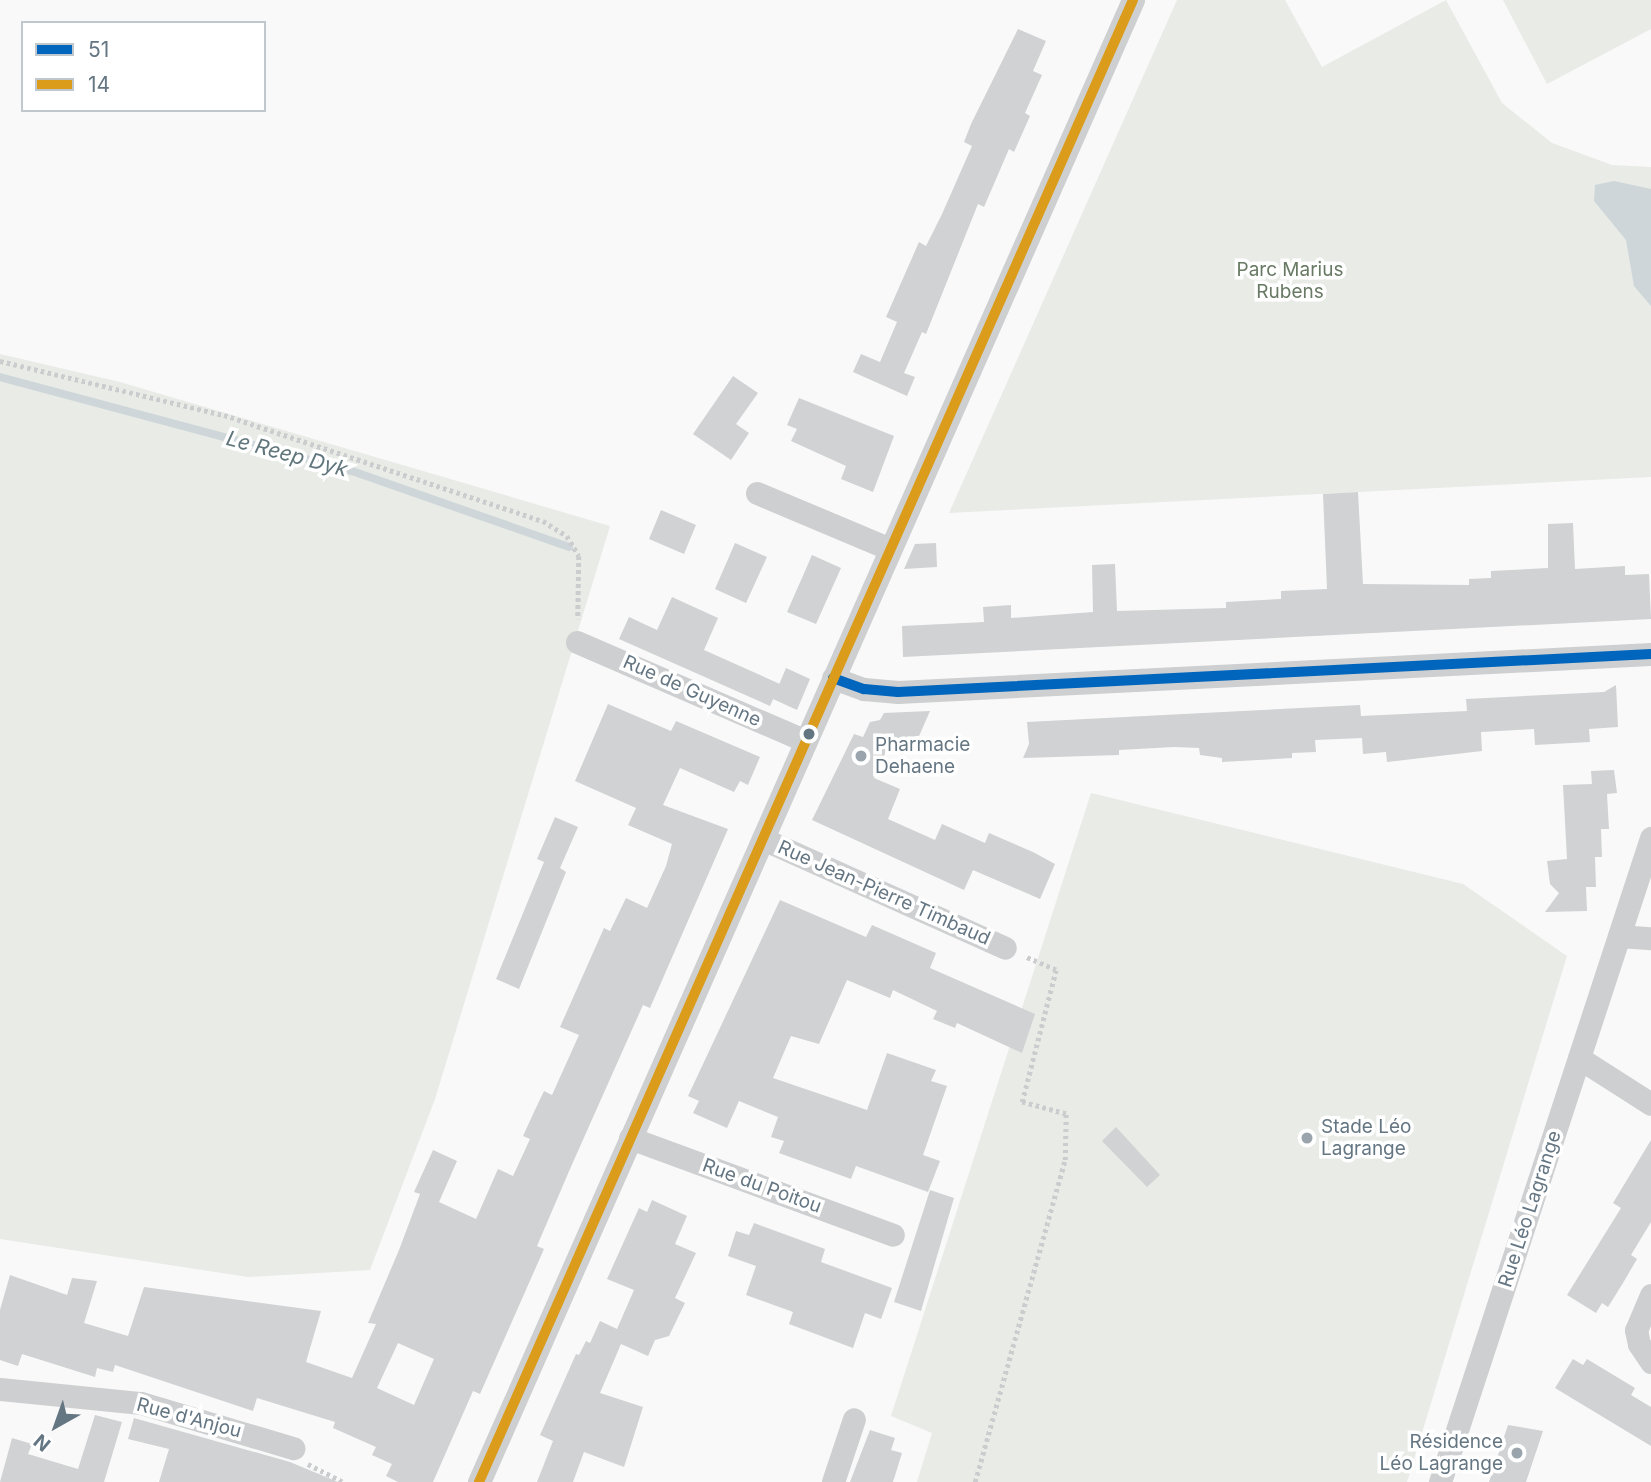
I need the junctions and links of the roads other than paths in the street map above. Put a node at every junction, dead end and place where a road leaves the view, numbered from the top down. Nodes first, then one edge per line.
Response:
1 (1133, 0) edge
2 (757, 493) dead end
3 (890, 548) junction
4 (577, 642) road end
5 (1651, 654) edge
6 (833, 678) junction
7 (806, 741) junction
8 (1651, 838) edge
9 (763, 839) junction
10 (1619, 936) junction
11 (1651, 938) edge
12 (1005, 948) road end
13 (1579, 1058) junction
14 (1651, 1104) edge
15 (630, 1138) junction
16 (893, 1235) dead end
17 (1651, 1295) edge
18 (1651, 1362) edge
19 (0, 1389) edge
20 (854, 1419) dead end
21 (293, 1448) road end
22 (480, 1482) edge
23 (833, 1482) edge
24 (1440, 1482) edge

1 - 3 street
2 - 3 street
3 - 6 street
4 - 7 street, Rue de Guyenne
5 - 6 street
6 - 7 street
7 - 9 street
8 - 10 street, Rue Léo Lagrange
9 - 12 street, Rue Jean-Pierre Timbaud
9 - 15 street
10 - 11 street
10 - 13 street, Rue Léo Lagrange
13 - 14 street
13 - 24 street, Rue Léo Lagrange
15 - 16 street, Rue du Poitou
15 - 22 street
17 - 18 street
19 - 21 street, Rue d'Anjou
20 - 23 street

